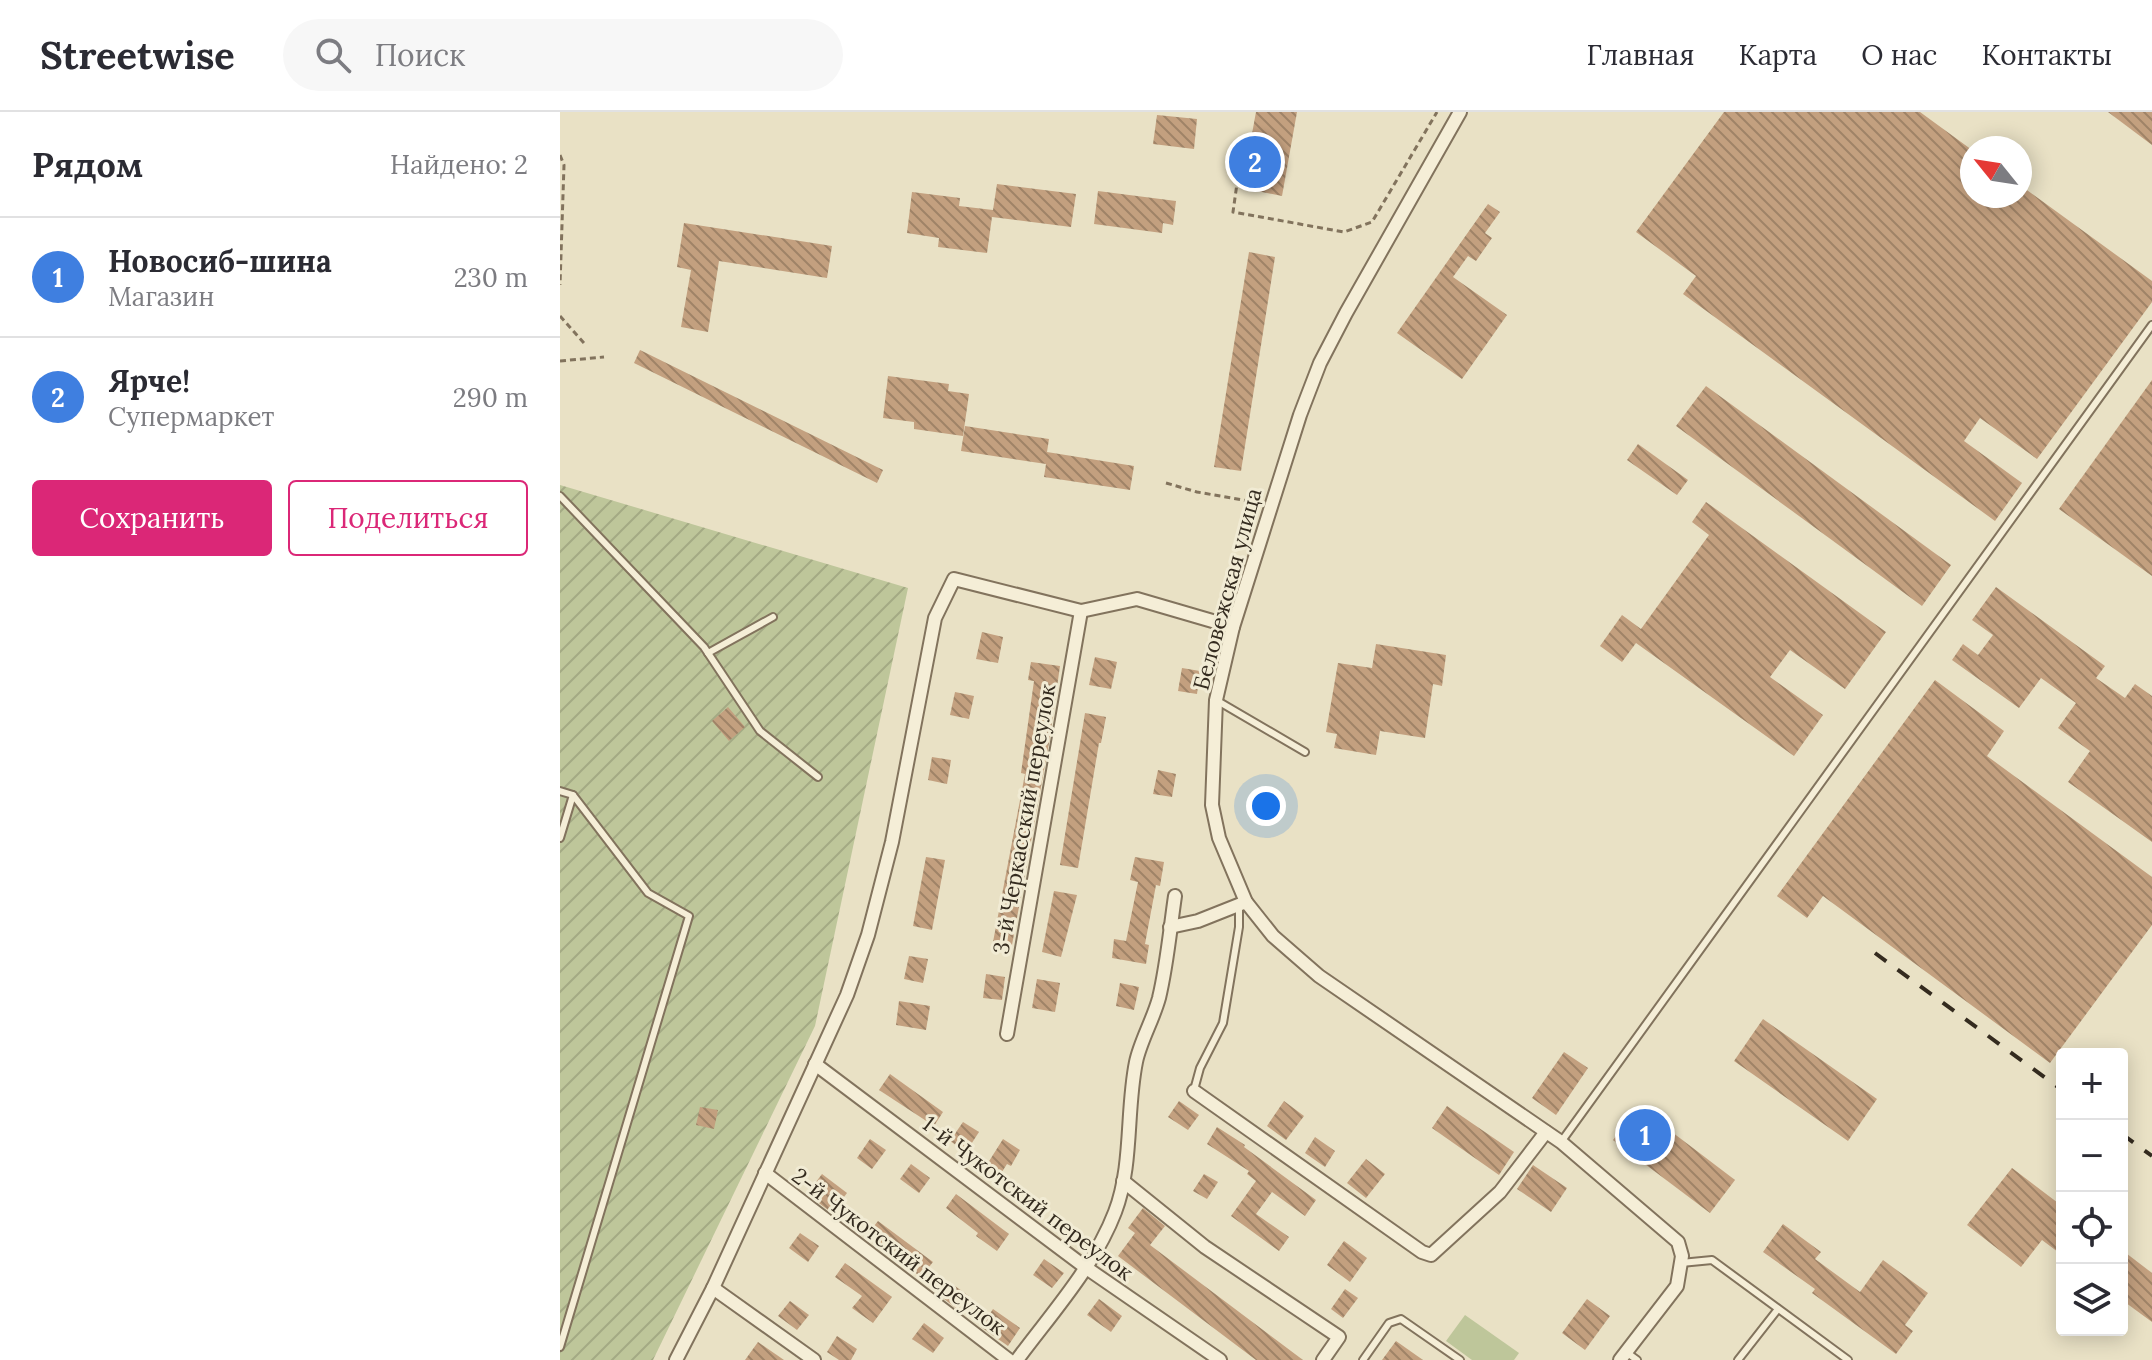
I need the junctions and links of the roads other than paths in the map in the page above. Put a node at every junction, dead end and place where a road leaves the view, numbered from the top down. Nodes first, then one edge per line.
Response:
1 (1460, 112) edge
2 (2152, 325) edge
3 (560, 496) edge
4 (1081, 611) junction
5 (773, 617) dead end
6 (1233, 627) junction
7 (708, 653) junction
8 (1216, 700) junction
9 (1305, 752) dead end
10 (818, 777) dead end
11 (560, 791) edge
12 (573, 795) junction
13 (560, 838) edge
14 (1175, 896) dead end
15 (1243, 904) junction
16 (1170, 927) junction
17 (1007, 1034) dead end
18 (815, 1064) junction
19 (1194, 1091) joint
20 (1546, 1132) junction
21 (1561, 1142) junction
22 (765, 1173) junction
23 (1123, 1181) junction
24 (1681, 1263) junction
25 (1085, 1267) junction
26 (713, 1288) junction
27 (1778, 1309) junction
28 (560, 1347) edge
29 (1623, 1356) edge
30 (676, 1360) edge
31 (814, 1360) edge
32 (1009, 1360) edge
33 (1017, 1360) edge
34 (1220, 1360) edge
35 (1323, 1360) edge
36 (1363, 1360) edge
37 (1460, 1360) edge
38 (1637, 1360) edge
39 (1738, 1360) edge
40 (1848, 1360) edge

1 - 6 street, Беловежская улица
2 - 21 lane
3 - 7 lane
4 - 6 street
4 - 17 street, 3-й Черкасский переулок
4 - 18 street
5 - 7 lane
6 - 8 street, Беловежская улица
7 - 10 lane
8 - 9 lane
8 - 15 street, Беловежская улица
11 - 12 lane
12 - 13 lane
12 - 28 lane
14 - 16 street
15 - 16 street
15 - 19 lane
15 - 20 street, Беловежская улица
16 - 23 street
18 - 22 street
18 - 25 street, 1-й Чукотский переулок
19 - 20 street
20 - 21 street, Беловежская улица
21 - 24 street, Беловежская улица
22 - 26 street
22 - 32 street, 2-й Чукотский переулок
23 - 25 street
23 - 35 street
24 - 27 lane
24 - 29 street
25 - 33 street
25 - 34 street, 1-й Чукотский переулок
26 - 30 street
26 - 31 street
27 - 39 lane
27 - 40 lane
29 - 38 lane
36 - 37 lane

